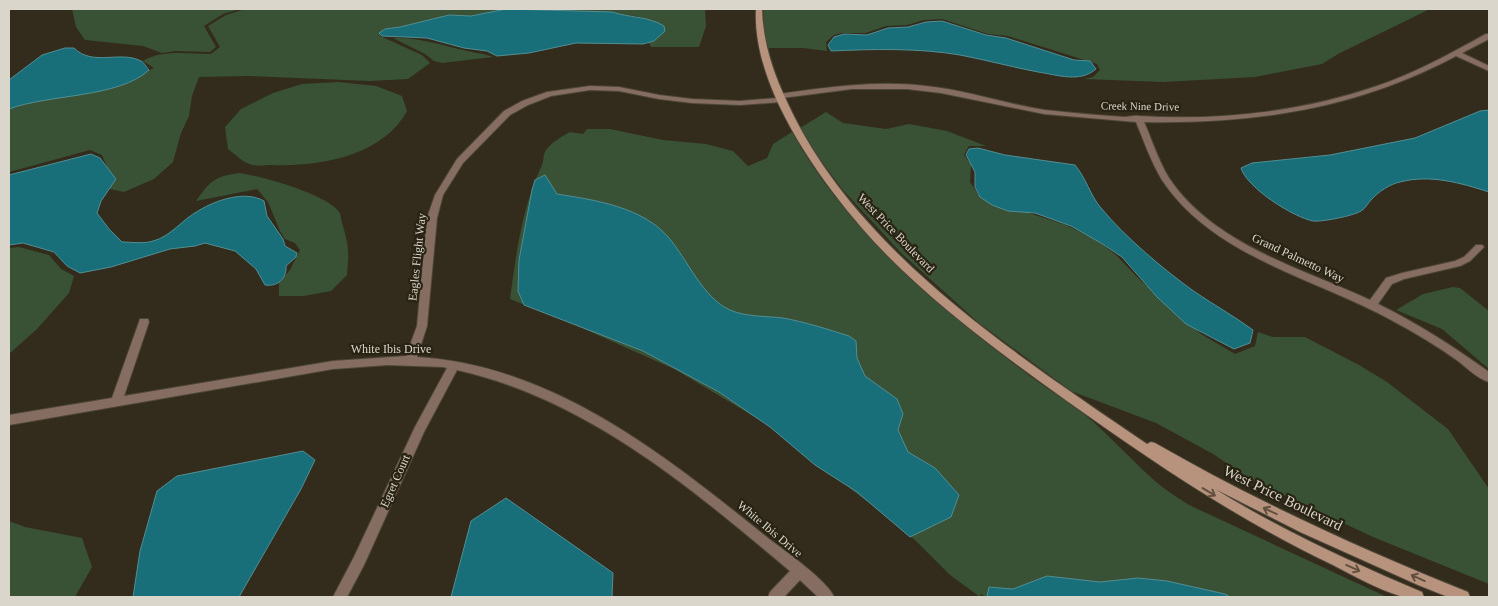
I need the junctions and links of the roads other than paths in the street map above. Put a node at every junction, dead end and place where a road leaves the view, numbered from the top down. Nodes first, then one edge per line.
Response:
1 (758, 9) edge
2 (1489, 36) edge
3 (1456, 53) junction
4 (1489, 69) edge
5 (779, 96) junction
6 (1138, 118) junction
7 (1479, 247) dead end
8 (1372, 305) junction
9 (144, 322) dead end
10 (410, 361) junction
11 (454, 366) junction
12 (1489, 378) edge
13 (116, 402) junction
14 (1096, 416) junction
15 (9, 420) edge
16 (798, 571) junction
17 (340, 597) edge
18 (775, 597) edge
19 (826, 597) edge
20 (1417, 597) edge
21 (1463, 597) edge

1 - 5 street, West Price Boulevard
2 - 3 street, Creek Nine Drive
3 - 4 street
3 - 6 street, Creek Nine Drive
5 - 6 street, Creek Nine Drive
5 - 10 street, Eagles Flight Way
5 - 14 street, West Price Boulevard
6 - 8 street, Grand Palmetto Way
7 - 8 street
8 - 12 street, Grand Palmetto Way
9 - 13 street
10 - 11 street, White Ibis Drive
10 - 13 street, White Ibis Drive
11 - 16 street, White Ibis Drive
11 - 17 street, Egret Court
13 - 15 street, White Ibis Drive
14 -> 20 street, West Price Boulevard
21 -> 14 street, West Price Boulevard
16 - 18 street
16 - 19 street, White Ibis Drive

